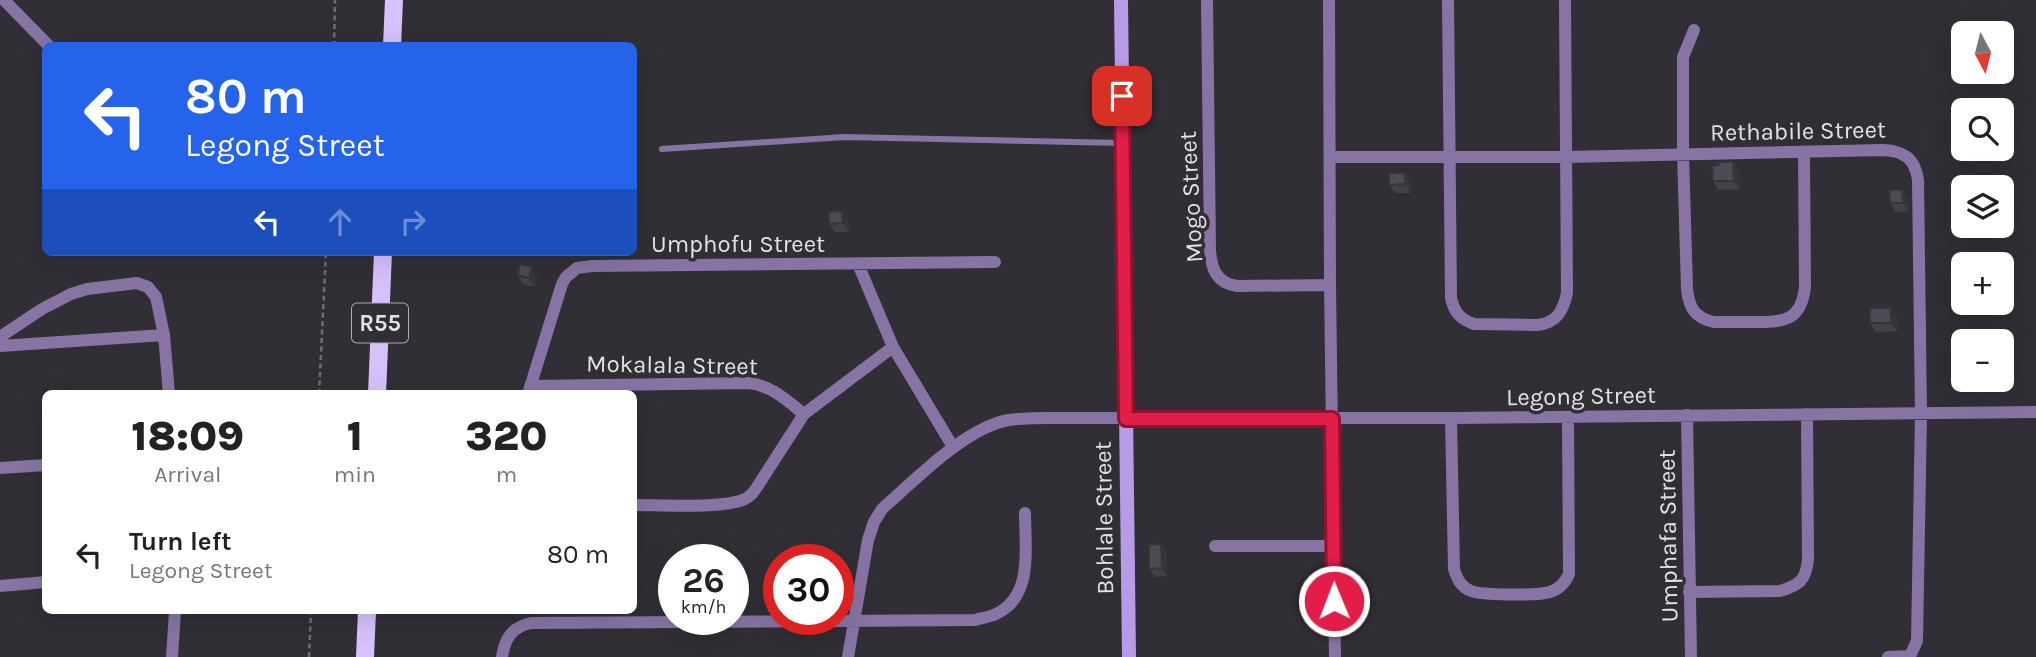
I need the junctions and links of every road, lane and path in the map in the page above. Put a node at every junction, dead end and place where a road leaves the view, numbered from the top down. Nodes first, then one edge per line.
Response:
1 (4, 0) edge
2 (335, 0) edge
3 (394, 0) edge
4 (1121, 0) edge
5 (1207, 0) edge
6 (1329, 0) edge
7 (1448, 0) edge
8 (1565, 0) edge
9 (1694, 30) dead end
10 (44, 42) edge
11 (334, 42) edge
12 (392, 42) edge
13 (1123, 143) junction
14 (662, 149) dead end
15 (1683, 153) junction
16 (1804, 153) junction
17 (1330, 157) junction
18 (1448, 157) junction
19 (1566, 157) junction
20 (326, 256) edge
21 (383, 256) edge
22 (995, 262) dead end
23 (858, 264) junction
24 (1330, 285) junction
25 (163, 335) junction
26 (0, 337) edge
27 (0, 346) edge
28 (893, 347) junction
29 (169, 390) edge
30 (319, 390) edge
31 (377, 390) edge
32 (529, 390) edge
33 (2036, 412) edge
34 (804, 414) junction
35 (1807, 414) junction
36 (1687, 415) junction
37 (1921, 415) junction
38 (1568, 417) junction
39 (1451, 418) junction
40 (1126, 419) junction
41 (1332, 419) junction
42 (953, 447) junction
43 (42, 465) edge
44 (0, 468) edge
45 (637, 505) edge
46 (1025, 513) dead end
47 (1215, 546) dead end
48 (1333, 546) junction
49 (42, 582) edge
50 (0, 586) edge
51 (1689, 592) junction
52 (175, 614) edge
53 (311, 614) edge
54 (367, 614) edge
55 (855, 620) junction
56 (1910, 656) edge
57 (172, 657) edge
58 (309, 657) edge
59 (365, 657) edge
60 (502, 657) edge
61 (848, 657) edge
62 (1129, 657) edge
63 (1335, 657) edge
64 (1690, 657) edge
65 (1888, 657) edge

1 - 10 street
2 - 11 path
3 - 12 main road
4 - 13 street, Bohlale Street
5 - 24 street, Mogo Street
6 - 17 street
7 - 18 street
8 - 19 street
9 - 15 street
13 - 14 lane
13 - 40 street, Bohlale Street
15 - 16 street, Rethabile Street
15 - 16 street
15 - 19 street, Rethabile Street
16 - 37 street, Rethabile Street
17 - 18 street, Rethabile Street
17 - 24 street
18 - 19 street, Rethabile Street
18 - 19 street
20 - 30 path
21 - 31 main road, R55
22 - 23 street, Umphofu Street
23 - 28 street
23 - 32 street, Umphofu Street
24 - 41 street
25 - 26 street
25 - 27 street
25 - 29 street
28 - 34 street
28 - 42 street
32 - 34 street, Mokalala Street
33 - 37 street, Legong Street
34 - 45 street
35 - 36 street, Legong Street
35 - 37 street, Legong Street
35 - 51 street
36 - 38 street, Legong Street
36 - 51 street, Umphafa Street
37 - 56 street, Rethabile Street
38 - 39 street, Legong Street
38 - 39 street
39 - 41 street, Legong Street
40 - 41 street, Legong Street
40 - 42 street, Legong Street
40 - 62 street, Bohlale Street
41 - 48 street
42 - 55 street, Legong Street
43 - 44 street
46 - 55 street
47 - 48 street
48 - 63 street
49 - 50 street
51 - 64 street, Umphafa Street
52 - 57 street
53 - 58 path
54 - 59 main road
55 - 60 street
55 - 61 street, Legong Street
56 - 65 street, Rethabile Street

